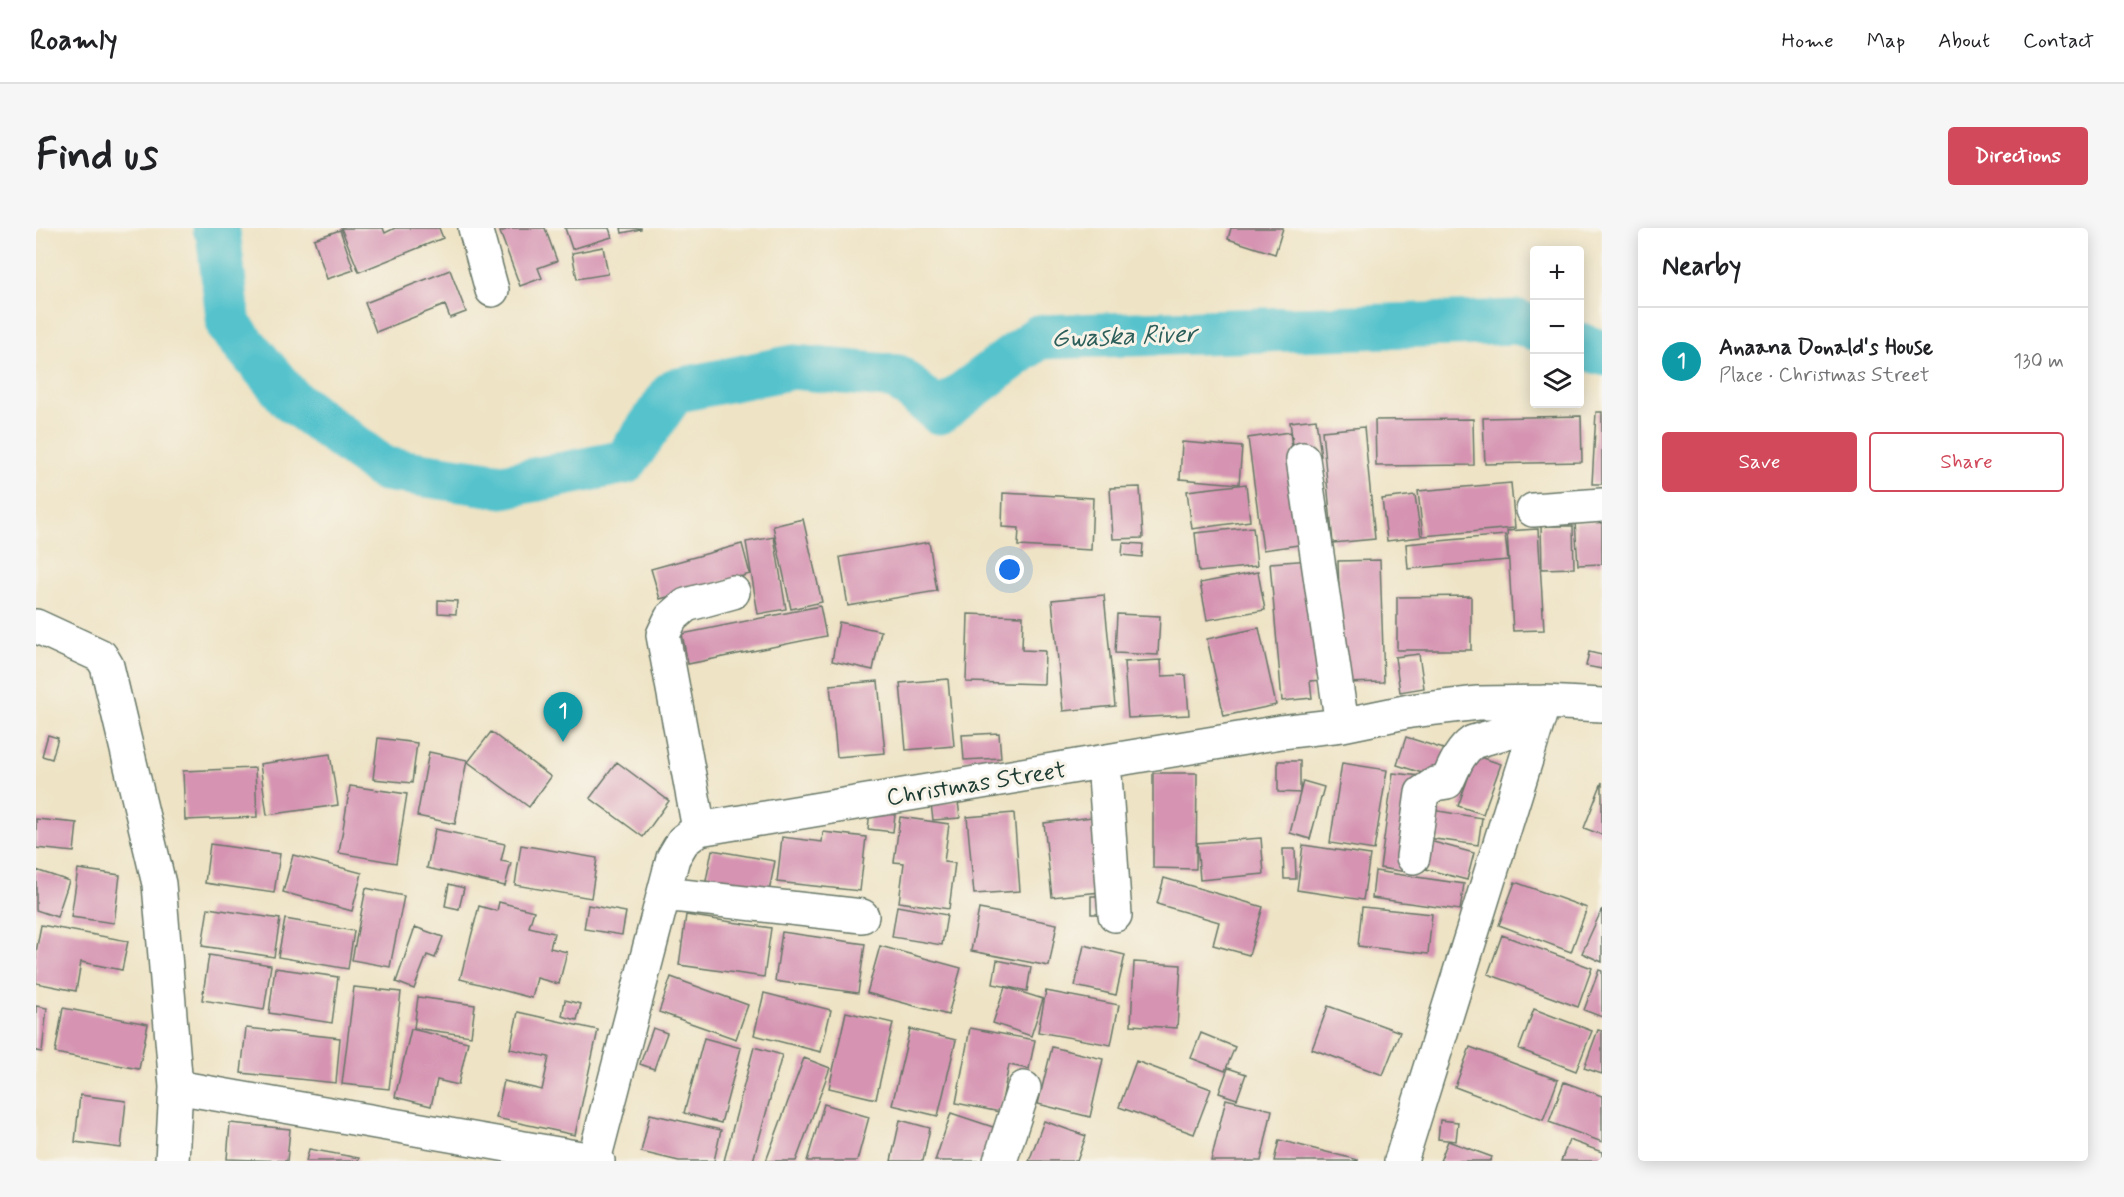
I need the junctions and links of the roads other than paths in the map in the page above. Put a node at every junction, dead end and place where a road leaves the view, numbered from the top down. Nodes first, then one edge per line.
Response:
1 (475, 228) edge
2 (492, 290) dead end
3 (1303, 459) dead end
4 (1602, 505) edge
5 (1533, 510) dead end
6 (733, 592) dead end
7 (36, 626) edge
8 (1602, 705) edge
9 (1540, 713) junction
10 (1342, 725) junction
11 (1104, 762) junction
12 (699, 829) junction
13 (1413, 857) dead end
14 (664, 894) junction
15 (862, 915) dead end
16 (1115, 915) dead end
17 (176, 1087) junction
18 (1024, 1088) dead end
19 (172, 1161) edge
20 (596, 1161) edge
21 (1000, 1161) edge
22 (1401, 1161) edge

1 - 2 street
3 - 10 street
4 - 5 street
6 - 12 street
7 - 17 street
8 - 9 street, Christmas Street
9 - 10 street, Christmas Street
9 - 13 street
9 - 22 street
10 - 11 street, Christmas Street
11 - 12 street, Christmas Street
11 - 16 street
12 - 14 street
14 - 15 street
14 - 20 street
17 - 19 street
17 - 20 street
18 - 21 street

